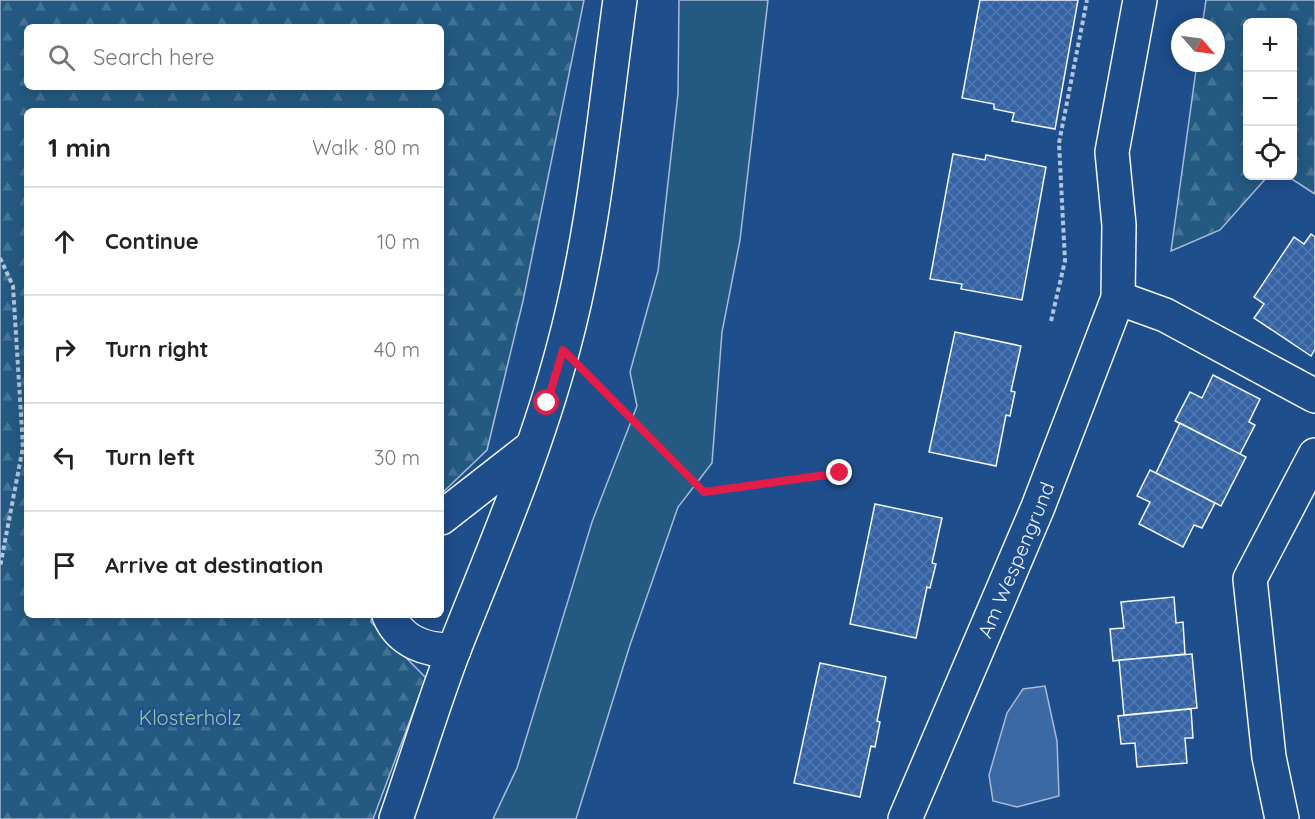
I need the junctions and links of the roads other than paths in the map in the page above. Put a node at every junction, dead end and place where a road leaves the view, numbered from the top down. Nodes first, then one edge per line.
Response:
1 (620, 0) edge
2 (1140, 0) edge
3 (1118, 298) junction
4 (1315, 396) edge
5 (532, 447) junction
6 (1315, 455) edge
7 (444, 516) edge
8 (389, 618) edge
9 (454, 650) junction
10 (396, 819) edge
11 (905, 819) edge
12 (1282, 819) edge

1 - 5 street
2 - 3 street, Am Wespengrund
3 - 4 street
3 - 11 street, Am Wespengrund
5 - 7 street
5 - 9 street
6 - 12 street
8 - 9 street
9 - 10 street

